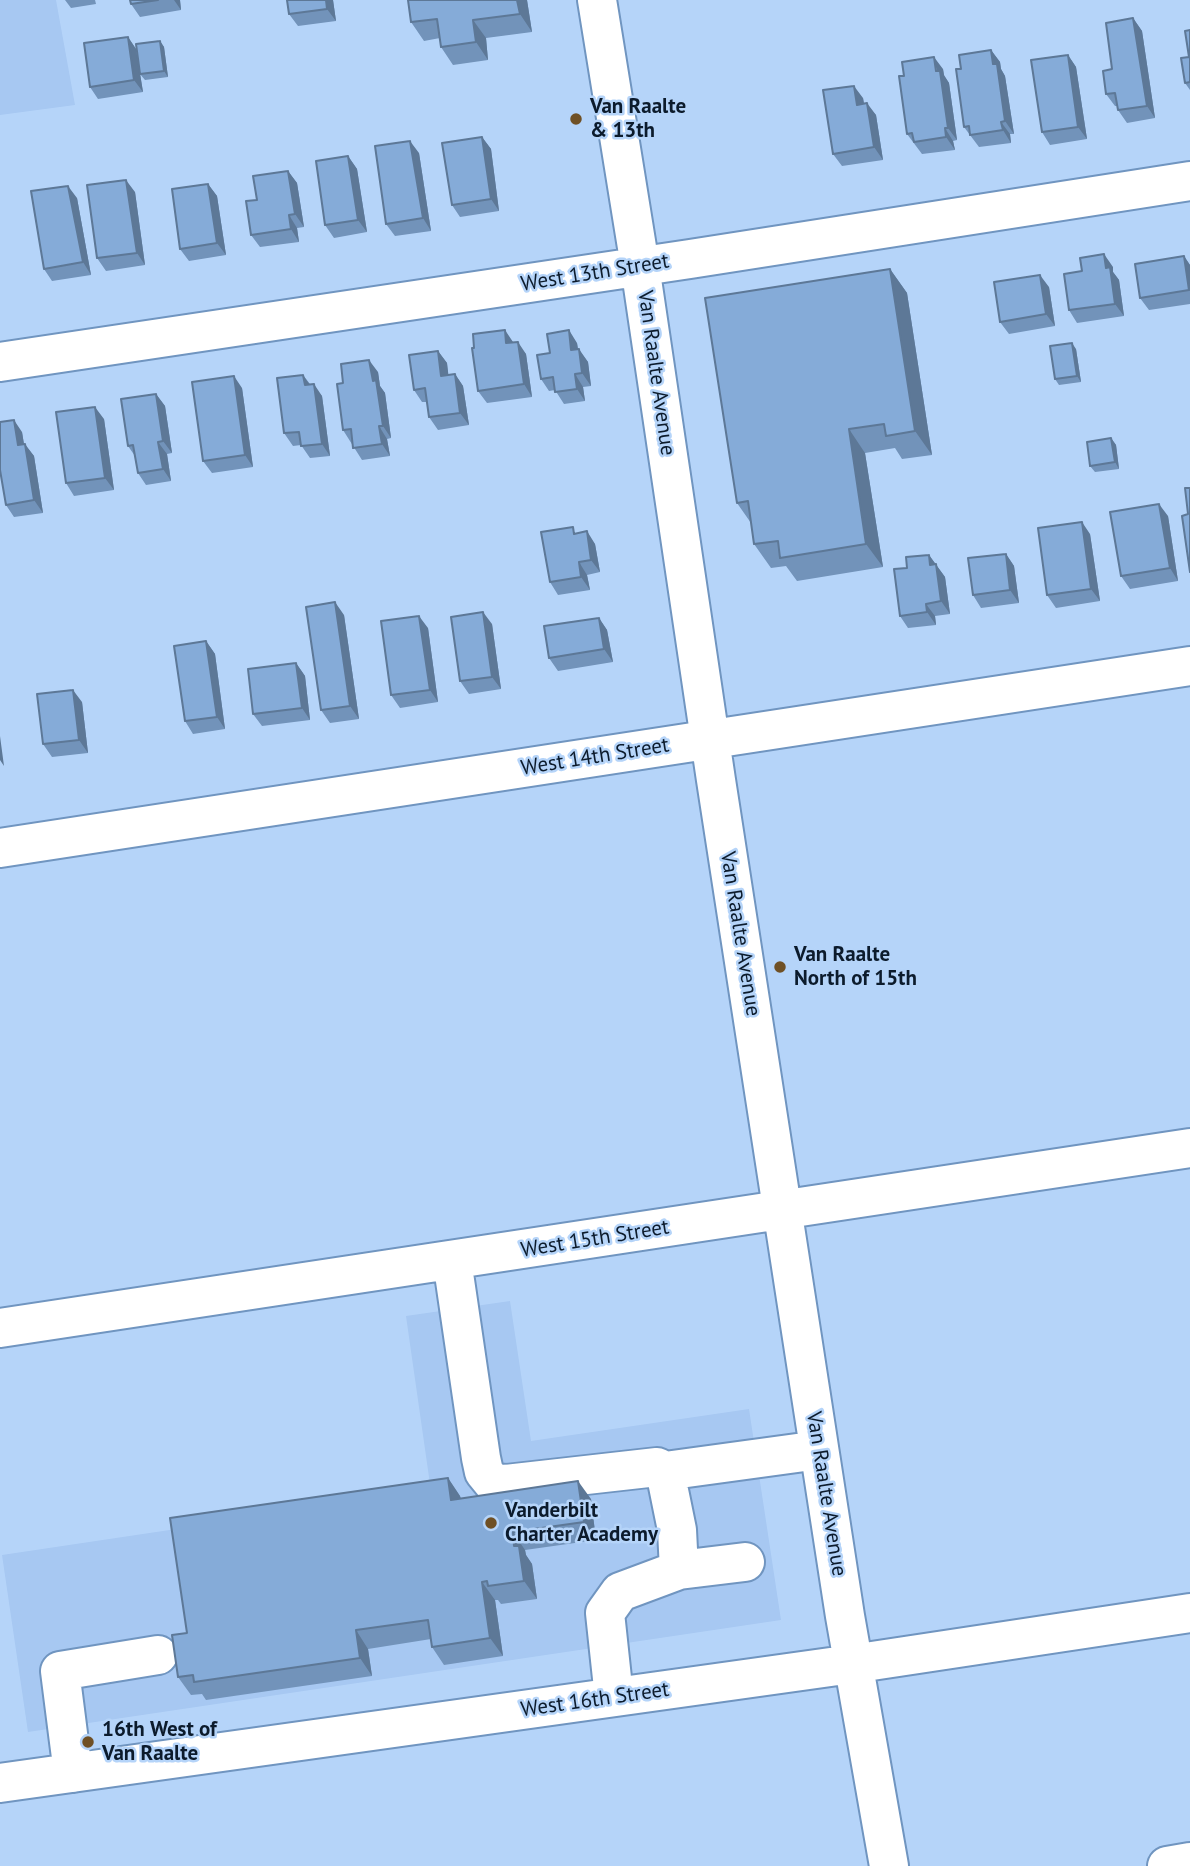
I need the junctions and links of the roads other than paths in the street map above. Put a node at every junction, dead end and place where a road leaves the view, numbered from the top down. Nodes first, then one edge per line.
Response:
1 (597, 0) edge
2 (1190, 181) edge
3 (640, 266) junction
4 (0, 362) edge
5 (1190, 666) edge
6 (710, 739) junction
7 (0, 848) edge
8 (1190, 1148) edge
9 (782, 1211) junction
10 (452, 1260) junction
11 (0, 1328) edge
12 (819, 1450) junction
13 (665, 1471) junction
14 (745, 1562) dead end
15 (680, 1570) junction
16 (1190, 1613) edge
17 (158, 1655) dead end
18 (852, 1664) junction
19 (614, 1697) junction
20 (73, 1773) junction
21 (0, 1783) edge
22 (1190, 1863) edge
23 (889, 1866) edge
24 (1167, 1866) edge

1 - 3 street, Van Raalte Avenue
2 - 3 street, West 13th Street
3 - 4 street, West 13th Street
3 - 6 street, Van Raalte Avenue
5 - 6 street, West 14th Street
6 - 7 street, West 14th Street
6 - 9 street, Van Raalte Avenue
8 - 9 street, West 15th Street
9 - 10 street, West 15th Street
9 - 12 street, Van Raalte Avenue
10 - 11 street, West 15th Street
10 - 13 street
12 - 13 street
12 - 18 street, Van Raalte Avenue
13 - 15 street
14 - 15 street
15 - 19 street
16 - 18 street, West 16th Street
17 - 20 street
18 - 19 street, West 16th Street
18 - 23 street, Van Raalte Avenue
19 - 20 street, West 16th Street
20 - 21 street, West 16th Street
22 - 24 street

